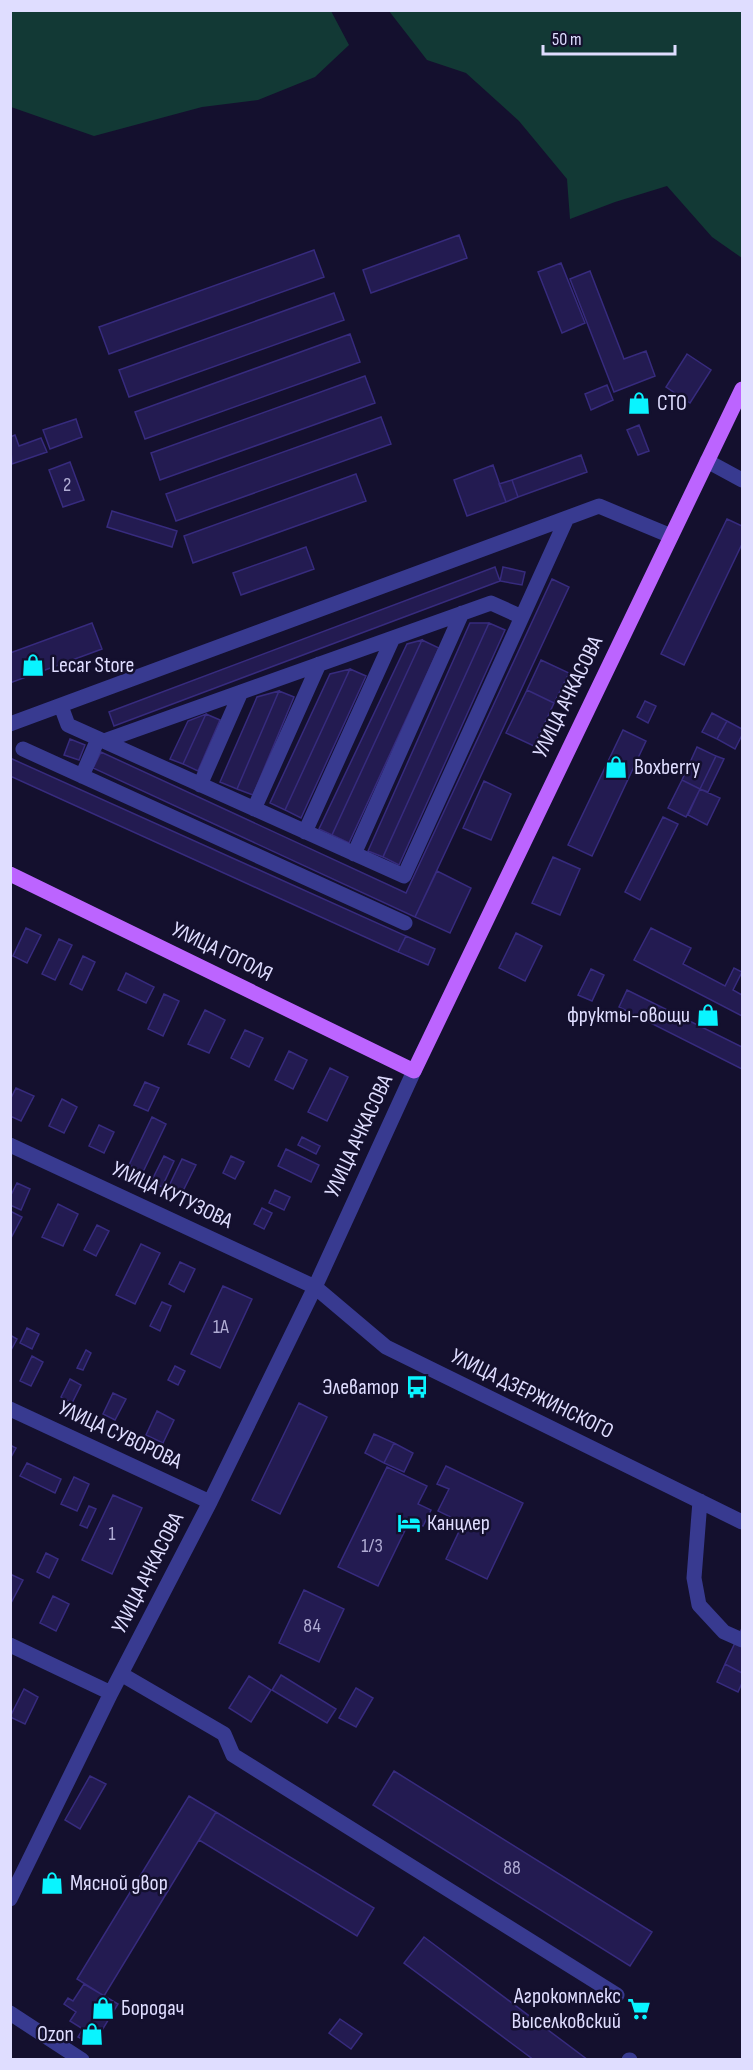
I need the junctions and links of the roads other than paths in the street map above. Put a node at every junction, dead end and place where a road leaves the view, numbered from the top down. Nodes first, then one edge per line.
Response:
1 (742, 389) edge
2 (707, 461) junction
3 (742, 480) edge
4 (567, 518) junction
5 (671, 536) junction
6 (462, 613) junction
7 (522, 617) junction
8 (393, 638) junction
9 (319, 664) junction
10 (241, 692) junction
11 (61, 706) junction
12 (10, 724) edge
13 (101, 740) junction
14 (23, 749) dead end
15 (82, 776) junction
16 (200, 784) junction
17 (254, 809) junction
18 (305, 832) junction
19 (354, 854) junction
20 (10, 874) edge
21 (405, 923) dead end
22 (414, 1071) junction
23 (10, 1145) edge
24 (315, 1287) junction
25 (10, 1409) edge
26 (700, 1501) junction
27 (210, 1502) junction
28 (742, 1522) edge
29 (742, 1640) edge
30 (10, 1645) edge
31 (121, 1674) junction
32 (111, 1692) junction
33 (10, 1899) edge
34 (617, 1995) dead end
35 (10, 2013) edge
36 (82, 2060) edge

1 - 2 main road, УЛИЦА АЧКАСОВА
2 - 3 street
2 - 5 main road, УЛИЦА АЧКАСОВА
4 - 5 street
4 - 7 street
4 - 11 street
5 - 22 main road, УЛИЦА АЧКАСОВА
6 - 7 street
6 - 8 street
6 - 19 street
7 - 19 street
8 - 9 street
8 - 18 street
9 - 10 street
9 - 17 street
10 - 13 street
10 - 16 street
11 - 12 street
11 - 13 street
13 - 15 street
13 - 16 street
14 - 15 street
15 - 21 street
16 - 17 street
17 - 18 street
18 - 19 street
20 - 22 main road, УЛИЦА ГОГОЛЯ
22 - 24 street, УЛИЦА АЧКАСОВА
23 - 24 street, УЛИЦА КУТУЗОВА
24 - 26 street, УЛИЦА ДЗЕРЖИНСКОГО
24 - 27 street, УЛИЦА АЧКАСОВА
25 - 27 street, УЛИЦА СУВОРОВА
26 - 28 street, УЛИЦА ДЗЕРЖИНСКОГО
26 - 29 street
27 - 31 street, УЛИЦА АЧКАСОВА
30 - 32 street
31 - 32 street, УЛИЦА АЧКАСОВА
31 - 34 street
32 - 33 street, УЛИЦА АЧКАСОВА
35 - 36 street

